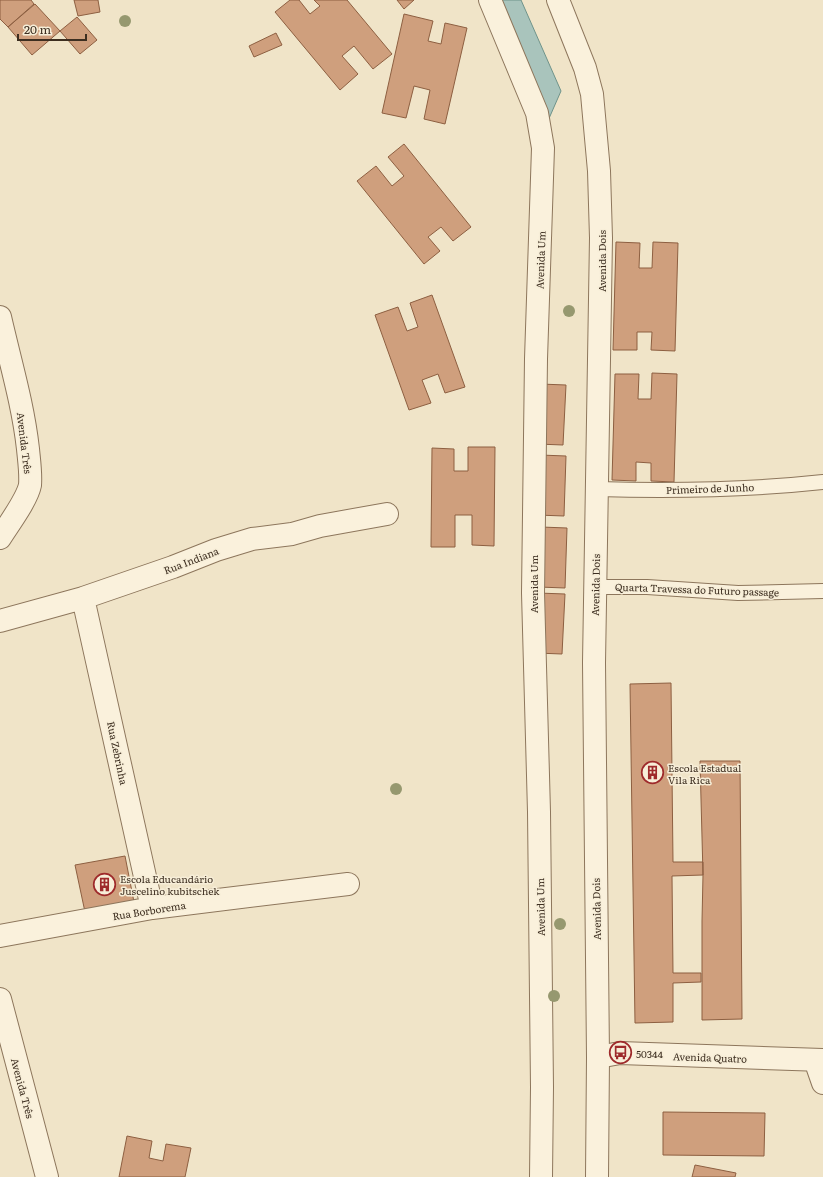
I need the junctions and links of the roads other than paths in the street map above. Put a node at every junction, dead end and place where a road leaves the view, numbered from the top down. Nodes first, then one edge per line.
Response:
1 (490, 0) edge
2 (558, 0) edge
3 (0, 317) edge
4 (823, 482) edge
5 (597, 489) junction
6 (387, 514) dead end
7 (0, 538) edge
8 (595, 587) junction
9 (823, 591) edge
10 (83, 598) junction
11 (0, 621) edge
12 (348, 884) dead end
13 (152, 908) junction
14 (0, 936) edge
15 (0, 999) edge
16 (598, 1057) junction
17 (819, 1060) edge
18 (823, 1083) edge
19 (47, 1177) edge
20 (541, 1177) edge
21 (597, 1177) edge

1 - 20 street, Avenida Um
2 - 5 street, Avenida Dois
3 - 7 street, Avenida Três
4 - 5 lane, Primeiro de Junho
5 - 8 street, Avenida Dois
6 - 10 street, Rua Indiana
8 - 9 lane, Quarta Travessa do Futuro passage
8 - 16 street, Avenida Dois
10 - 11 street, Rua Indiana
10 - 13 street, Rua Zebrinha
12 - 13 street, Rua Borborema
13 - 14 street, Rua Borborema
15 - 19 street, Avenida Três
16 - 17 street, Avenida Quatro
16 - 21 street, Avenida Dois
17 - 18 street

